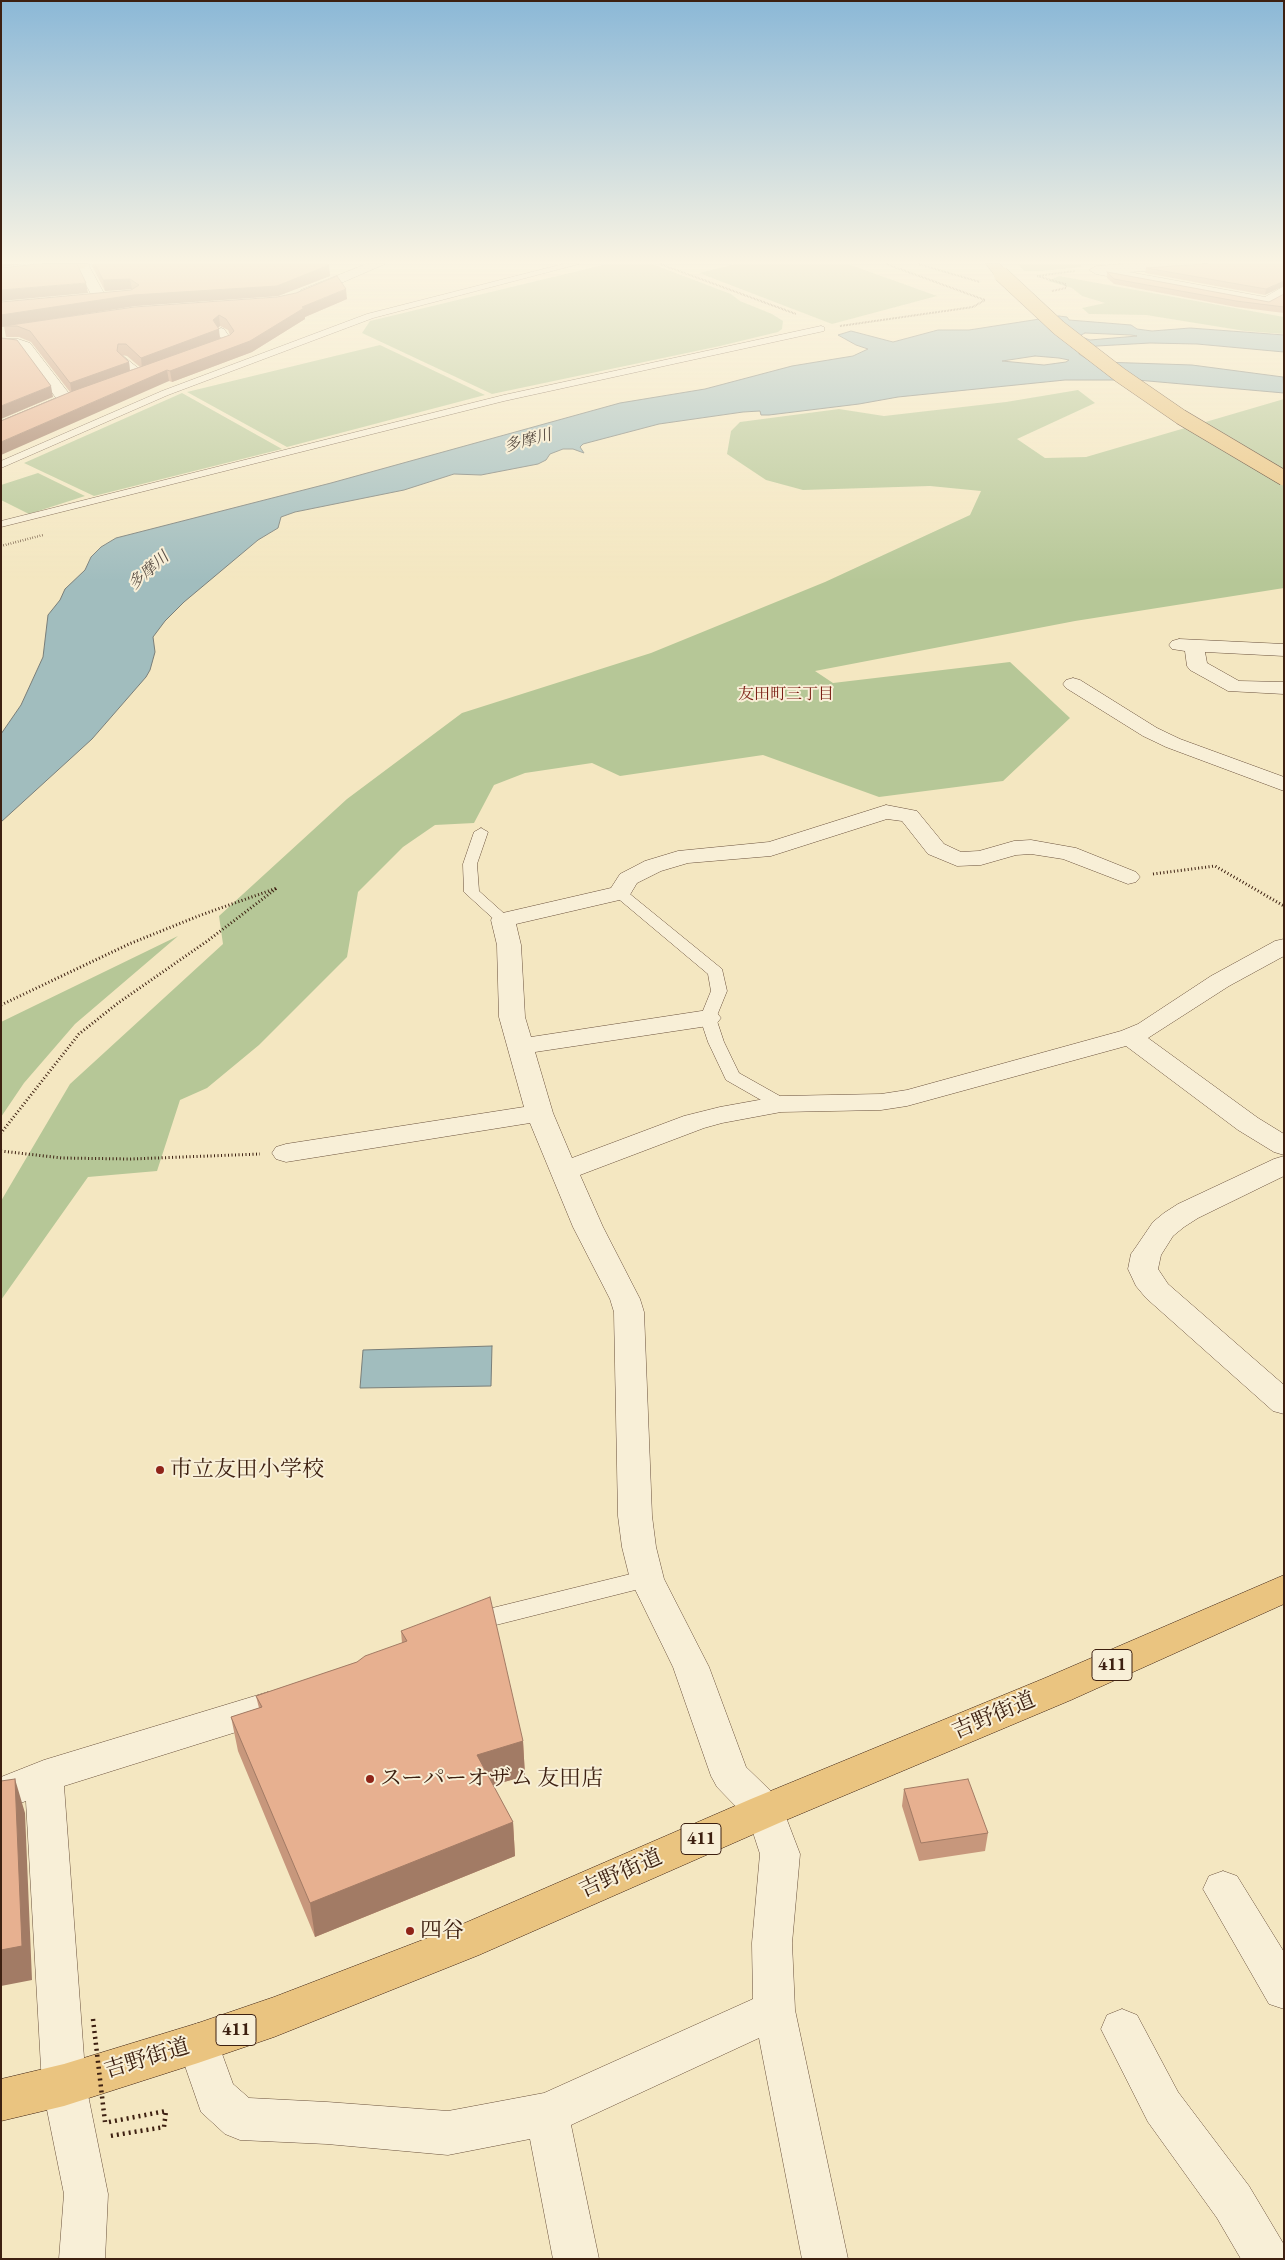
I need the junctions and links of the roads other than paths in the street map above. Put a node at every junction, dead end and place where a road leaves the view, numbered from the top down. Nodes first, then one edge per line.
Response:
1 (42, 369) edge
2 (139, 369) edge
3 (228, 369) edge
4 (635, 369) edge
5 (1114, 369) edge
6 (1123, 369) edge
7 (126, 379) edge
8 (1, 427) edge
9 (1, 465) edge
10 (1284, 470) edge
11 (1284, 478) edge
12 (1, 524) edge
13 (1280, 649) edge
14 (1284, 680) edge
15 (1073, 684) dead end
16 (1284, 688) edge
17 (1284, 786) edge
18 (481, 832) dead end
19 (1128, 877) road end
20 (620, 893) junction
21 (503, 920) junction
22 (1284, 946) edge
23 (708, 1018) junction
24 (1130, 1036) junction
25 (520, 1046) junction
26 (780, 1104) junction
27 (539, 1113) junction
28 (1284, 1146) edge
29 (286, 1153) road end
30 (1284, 1165) edge
31 (563, 1171) junction
32 (1284, 1403) edge
33 (648, 1579) junction
34 (1284, 1589) edge
35 (456, 1628) edge
36 (300, 1697) edge
37 (44, 1776) junction
38 (1, 1794) edge
39 (766, 1811) junction
40 (1223, 1889) dead end
41 (1284, 1990) edge
42 (774, 2010) junction
43 (1122, 2028) dead end
44 (198, 2043) junction
45 (64, 2085) junction
46 (1, 2100) edge
47 (547, 2114) junction
48 (82, 2259) edge
49 (576, 2259) edge
50 (825, 2259) edge
51 (1267, 2259) edge

1 - 8 street
2 - 7 lane
3 - 9 lane
4 - 12 lane
5 - 11 main road, bridge
6 - 10 main road
13 - 14 street
13 - 16 street
15 - 17 street
18 - 21 lane
19 - 20 street
20 - 21 street
20 - 23 lane
21 - 25 street
22 - 24 street
23 - 25 street
23 - 26 lane
24 - 26 street
24 - 28 street
25 - 27 street
26 - 31 street
27 - 29 street
27 - 31 street
30 - 32 street
31 - 33 street
33 - 35 lane
33 - 39 street
34 - 39 main road, 吉野街道 / 411
36 - 37 street
37 - 38 street
37 - 45 street
39 - 42 street
39 - 44 main road, 吉野街道 / 411
40 - 41 street
42 - 47 street
42 - 50 street
43 - 51 street
44 - 45 main road, 吉野街道 / 411
44 - 47 street
45 - 46 main road, 吉野街道 / 411
45 - 48 street
47 - 49 street

